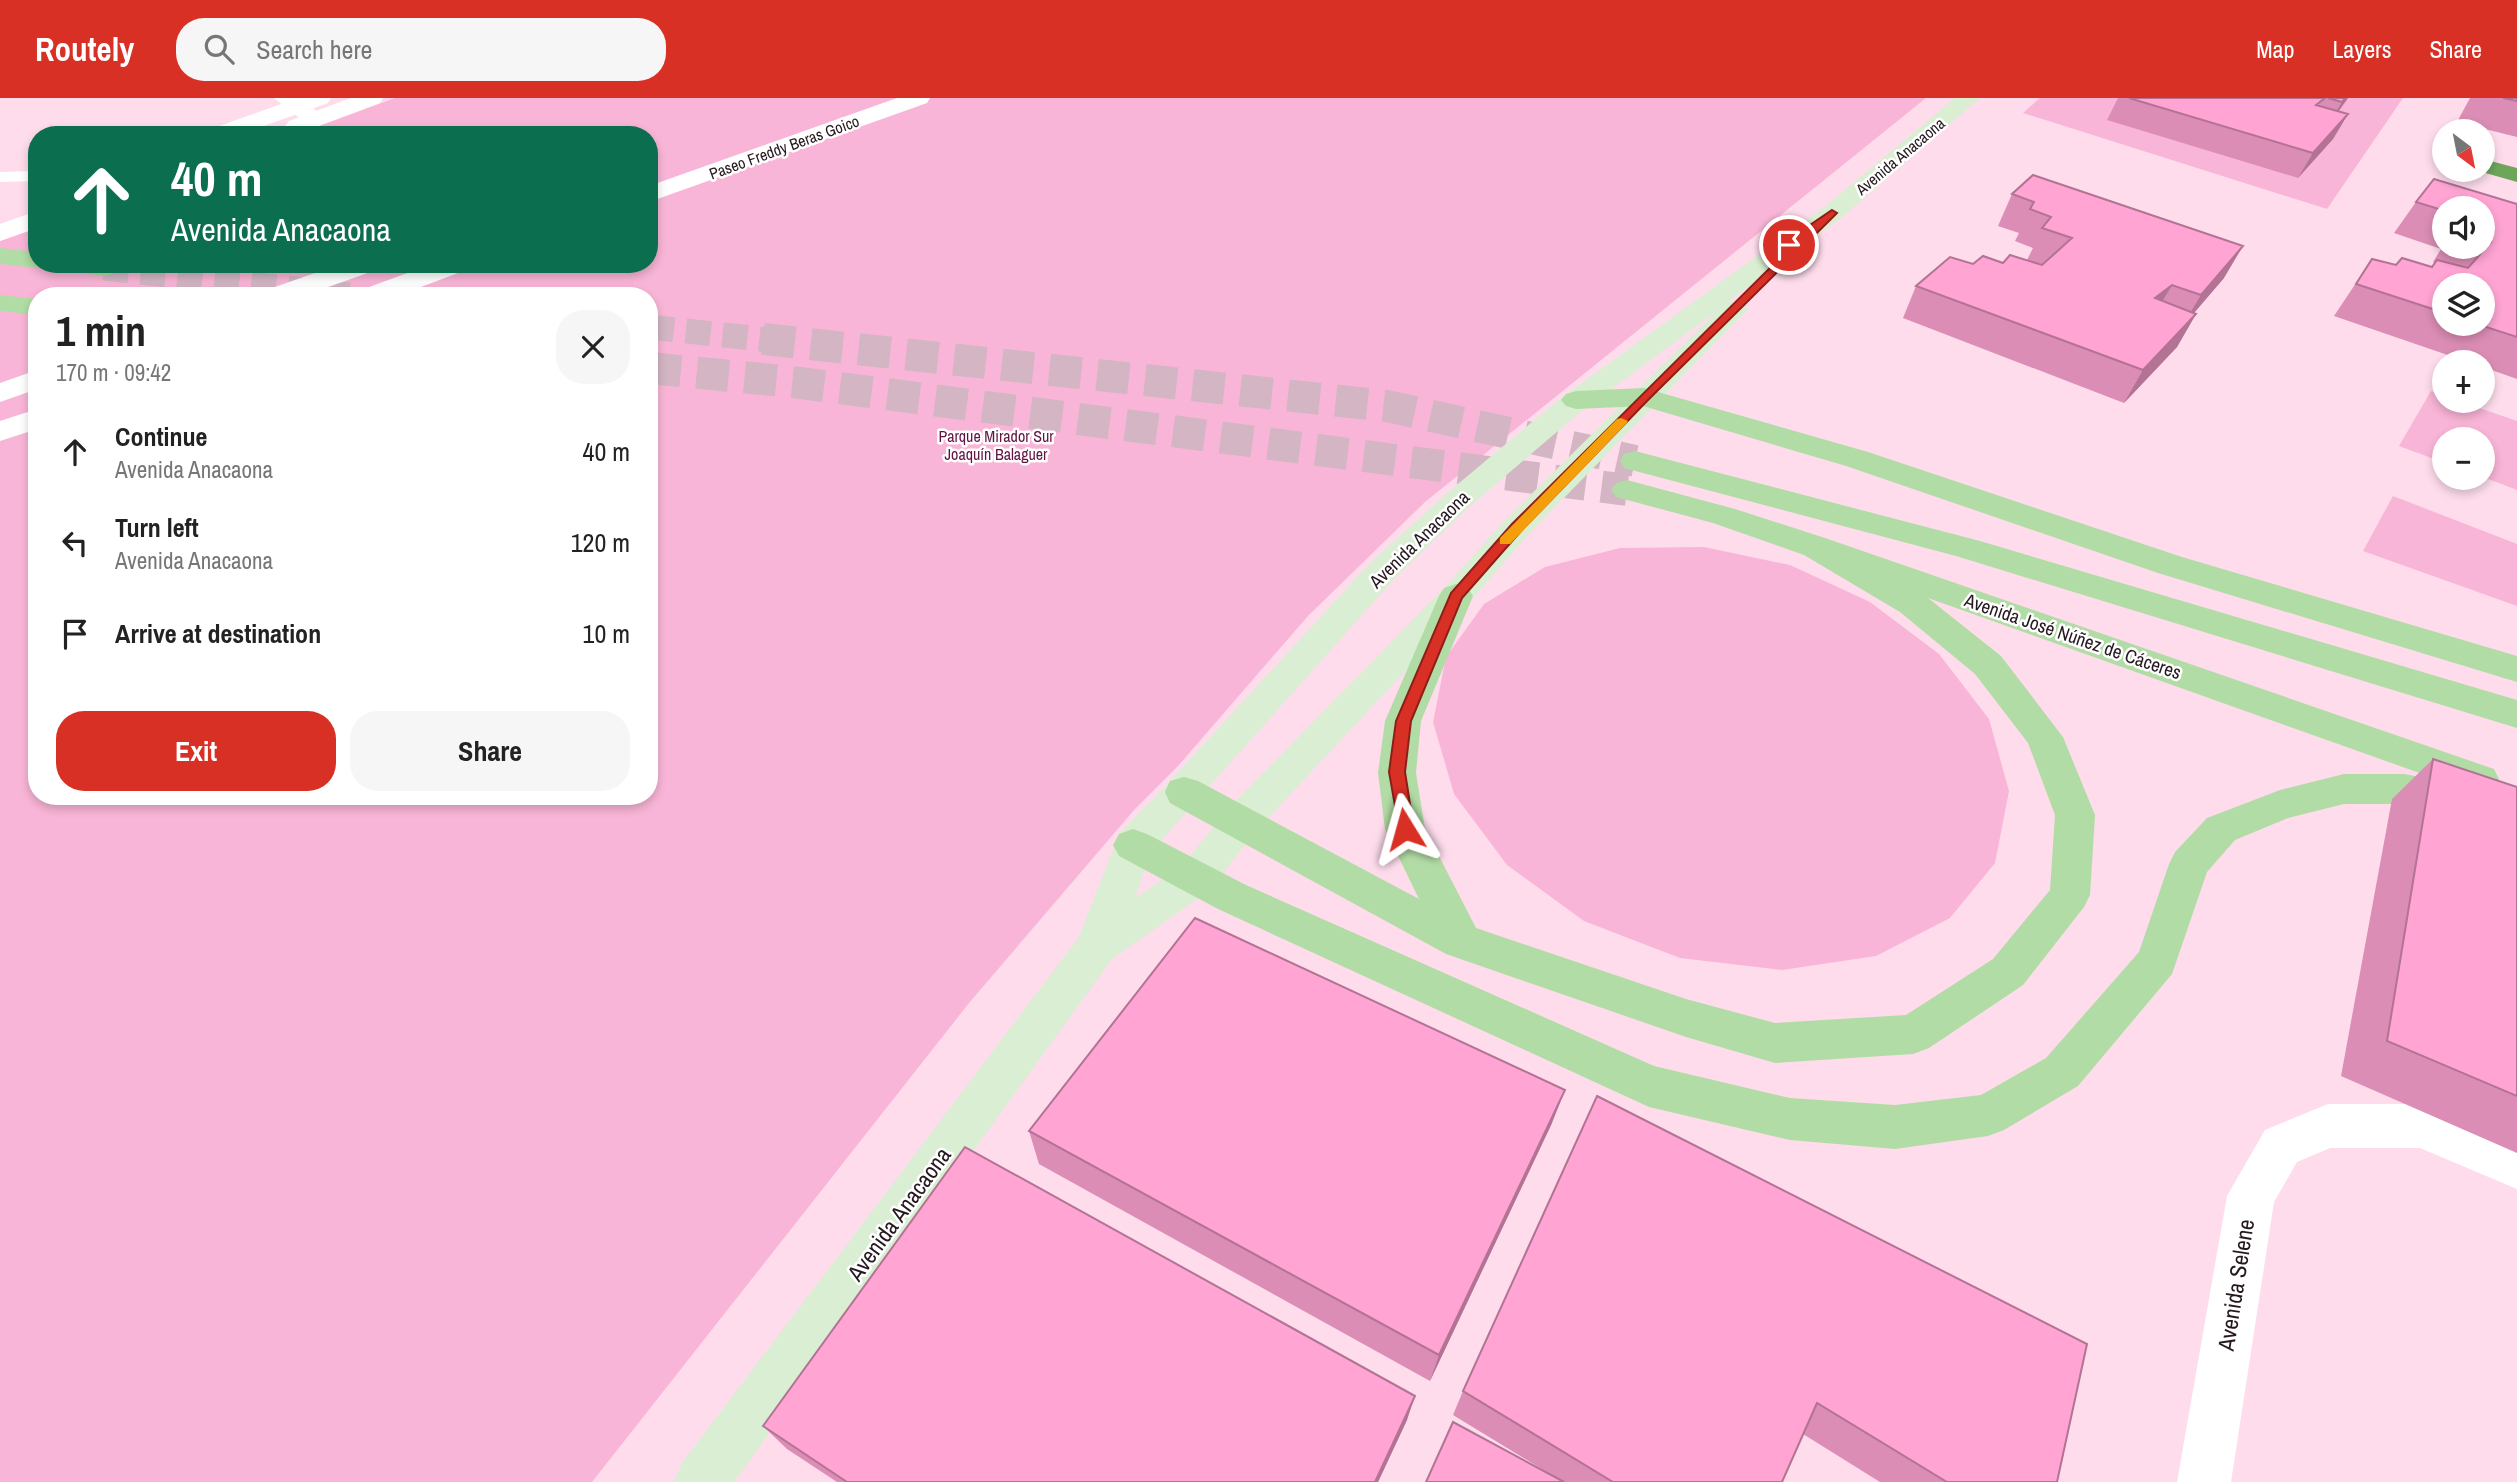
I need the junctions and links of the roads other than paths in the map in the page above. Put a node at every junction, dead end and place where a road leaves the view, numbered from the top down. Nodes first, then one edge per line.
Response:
1 (372, 98) edge
2 (919, 98) edge
3 (1969, 98) edge
4 (304, 105) edge
5 (242, 126) edge
6 (282, 126) edge
7 (28, 176) edge
8 (0, 177) edge
9 (658, 192) edge
10 (28, 201) edge
11 (0, 211) edge
12 (1832, 213) junction
13 (28, 222) edge
14 (0, 233) edge
15 (0, 256) edge
16 (28, 259) edge
17 (341, 273) edge
18 (434, 273) edge
19 (302, 287) edge
20 (396, 287) edge
21 (0, 303) edge
22 (28, 306) edge
23 (28, 382) edge
24 (0, 393) edge
25 (1644, 397) junction
26 (1572, 403) junction
27 (28, 421) edge
28 (0, 432) edge
29 (1816, 547) junction
30 (1456, 596) junction
31 (2517, 669) edge
32 (2517, 714) edge
33 (1184, 792) junction
34 (2517, 792) edge
35 (2517, 817) edge
36 (1241, 821) junction
37 (1133, 845) junction
38 (1196, 878) junction
39 (1461, 941) junction
40 (1097, 946) junction
41 (2517, 1167) edge
42 (701, 1482) edge
43 (2204, 1482) edge

1 - 4 street
2 - 9 street, Paseo Freddy Beras Goico
3 - 12 main road, Avenida Anacaona
4 - 5 street
4 - 6 street
7 - 8 lane
10 - 11 street
12 - 25 main road, Avenida Anacaona
12 - 26 main road, Avenida Anacaona
13 - 14 street
15 - 16 main road
17 - 19 street
18 - 20 street
21 - 22 main road
23 - 24 street
25 - 26 main road
25 - 30 main road, Avenida Anacaona
25 - 31 main road
26 - 33 main road, Avenida Anacaona
27 - 28 street
29 - 32 main road, Avenida José Núñez de Cáceres
29 - 34 main road, Avenida José Núñez de Cáceres
29 - 39 main road
30 - 36 main road, Avenida Anacaona
30 - 39 main road
33 - 36 main road
33 - 37 main road, Avenida Anacaona
35 - 38 main road
36 - 38 main road, Avenida Anacaona
36 - 39 main road
37 - 38 main road
37 - 40 main road, Avenida Anacaona
38 - 40 main road, Avenida Anacaona
40 - 42 main road, Avenida Anacaona
41 - 43 street, Avenida Selene

